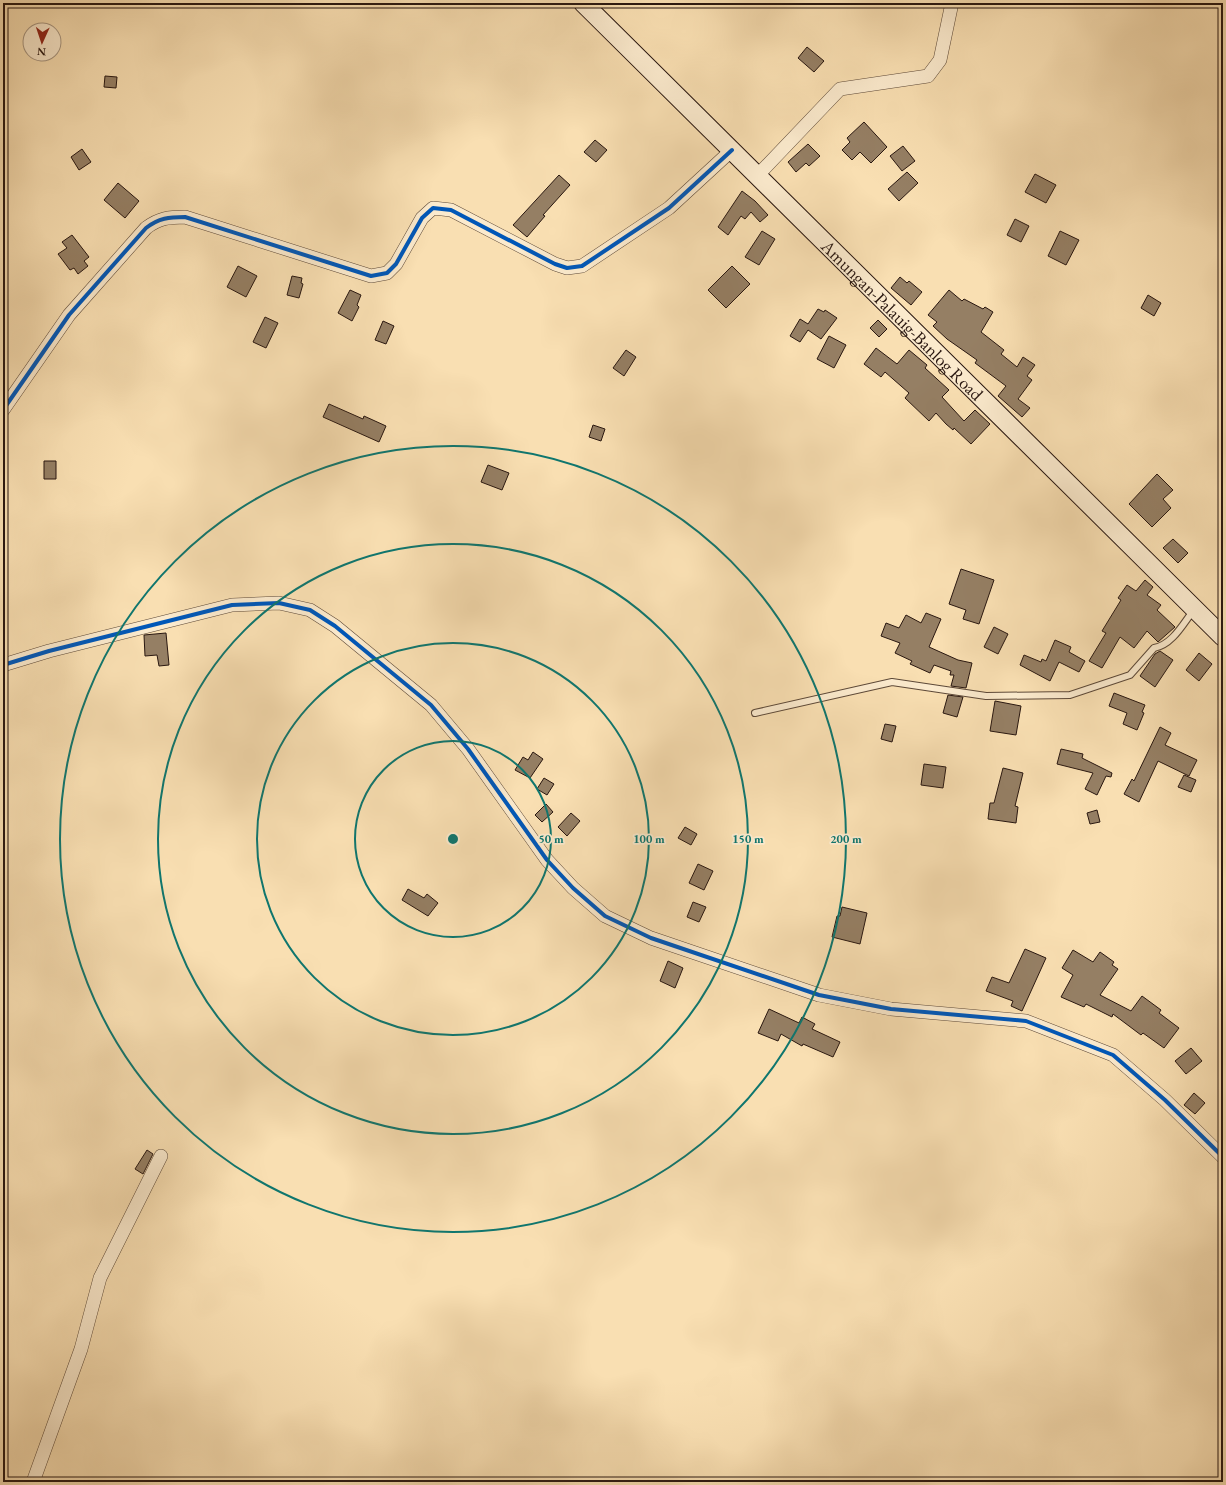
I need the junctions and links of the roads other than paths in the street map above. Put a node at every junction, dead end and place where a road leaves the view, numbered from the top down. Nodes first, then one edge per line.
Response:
1 (583, 3) edge
2 (952, 3) edge
3 (732, 150) junction
4 (758, 175) junction
5 (3, 410) edge
6 (1194, 610) junction
7 (1223, 637) edge
8 (3, 665) edge
9 (755, 713) dead end
10 (161, 1156) dead end
11 (1223, 1157) edge
12 (32, 1482) edge

1 - 3 main road, Amungan-Palauig-Banlog Road
2 - 4 street
3 - 4 main road, Amungan-Palauig-Banlog Road
3 - 5 street
4 - 6 main road, Amungan-Palauig-Banlog Road
6 - 7 main road, Amungan-Palauig-Banlog Road
6 - 9 lane
8 - 11 street
10 - 12 street

